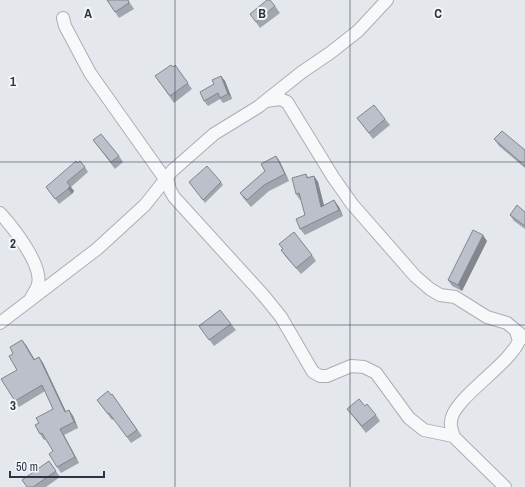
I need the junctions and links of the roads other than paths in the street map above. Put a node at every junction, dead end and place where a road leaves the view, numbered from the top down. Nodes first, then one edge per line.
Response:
1 (387, 0) edge
2 (63, 18) dead end
3 (284, 87) junction
4 (266, 101) junction
5 (287, 102) junction
6 (167, 182) junction
7 (0, 213) edge
8 (39, 275) junction
9 (59, 278) junction
10 (29, 301) junction
11 (0, 323) edge
12 (522, 337) edge
13 (451, 417) junction
14 (430, 431) junction
15 (454, 437) junction
16 (505, 487) edge

1 - 3 street
2 - 6 street
3 - 4 street
3 - 5 street
4 - 5 street
4 - 6 street
5 - 12 street
6 - 9 street
6 - 14 street
7 - 8 street
8 - 9 street
8 - 10 street
9 - 10 street
10 - 11 street
12 - 13 street
13 - 14 street
13 - 15 street
14 - 15 street
15 - 16 street

